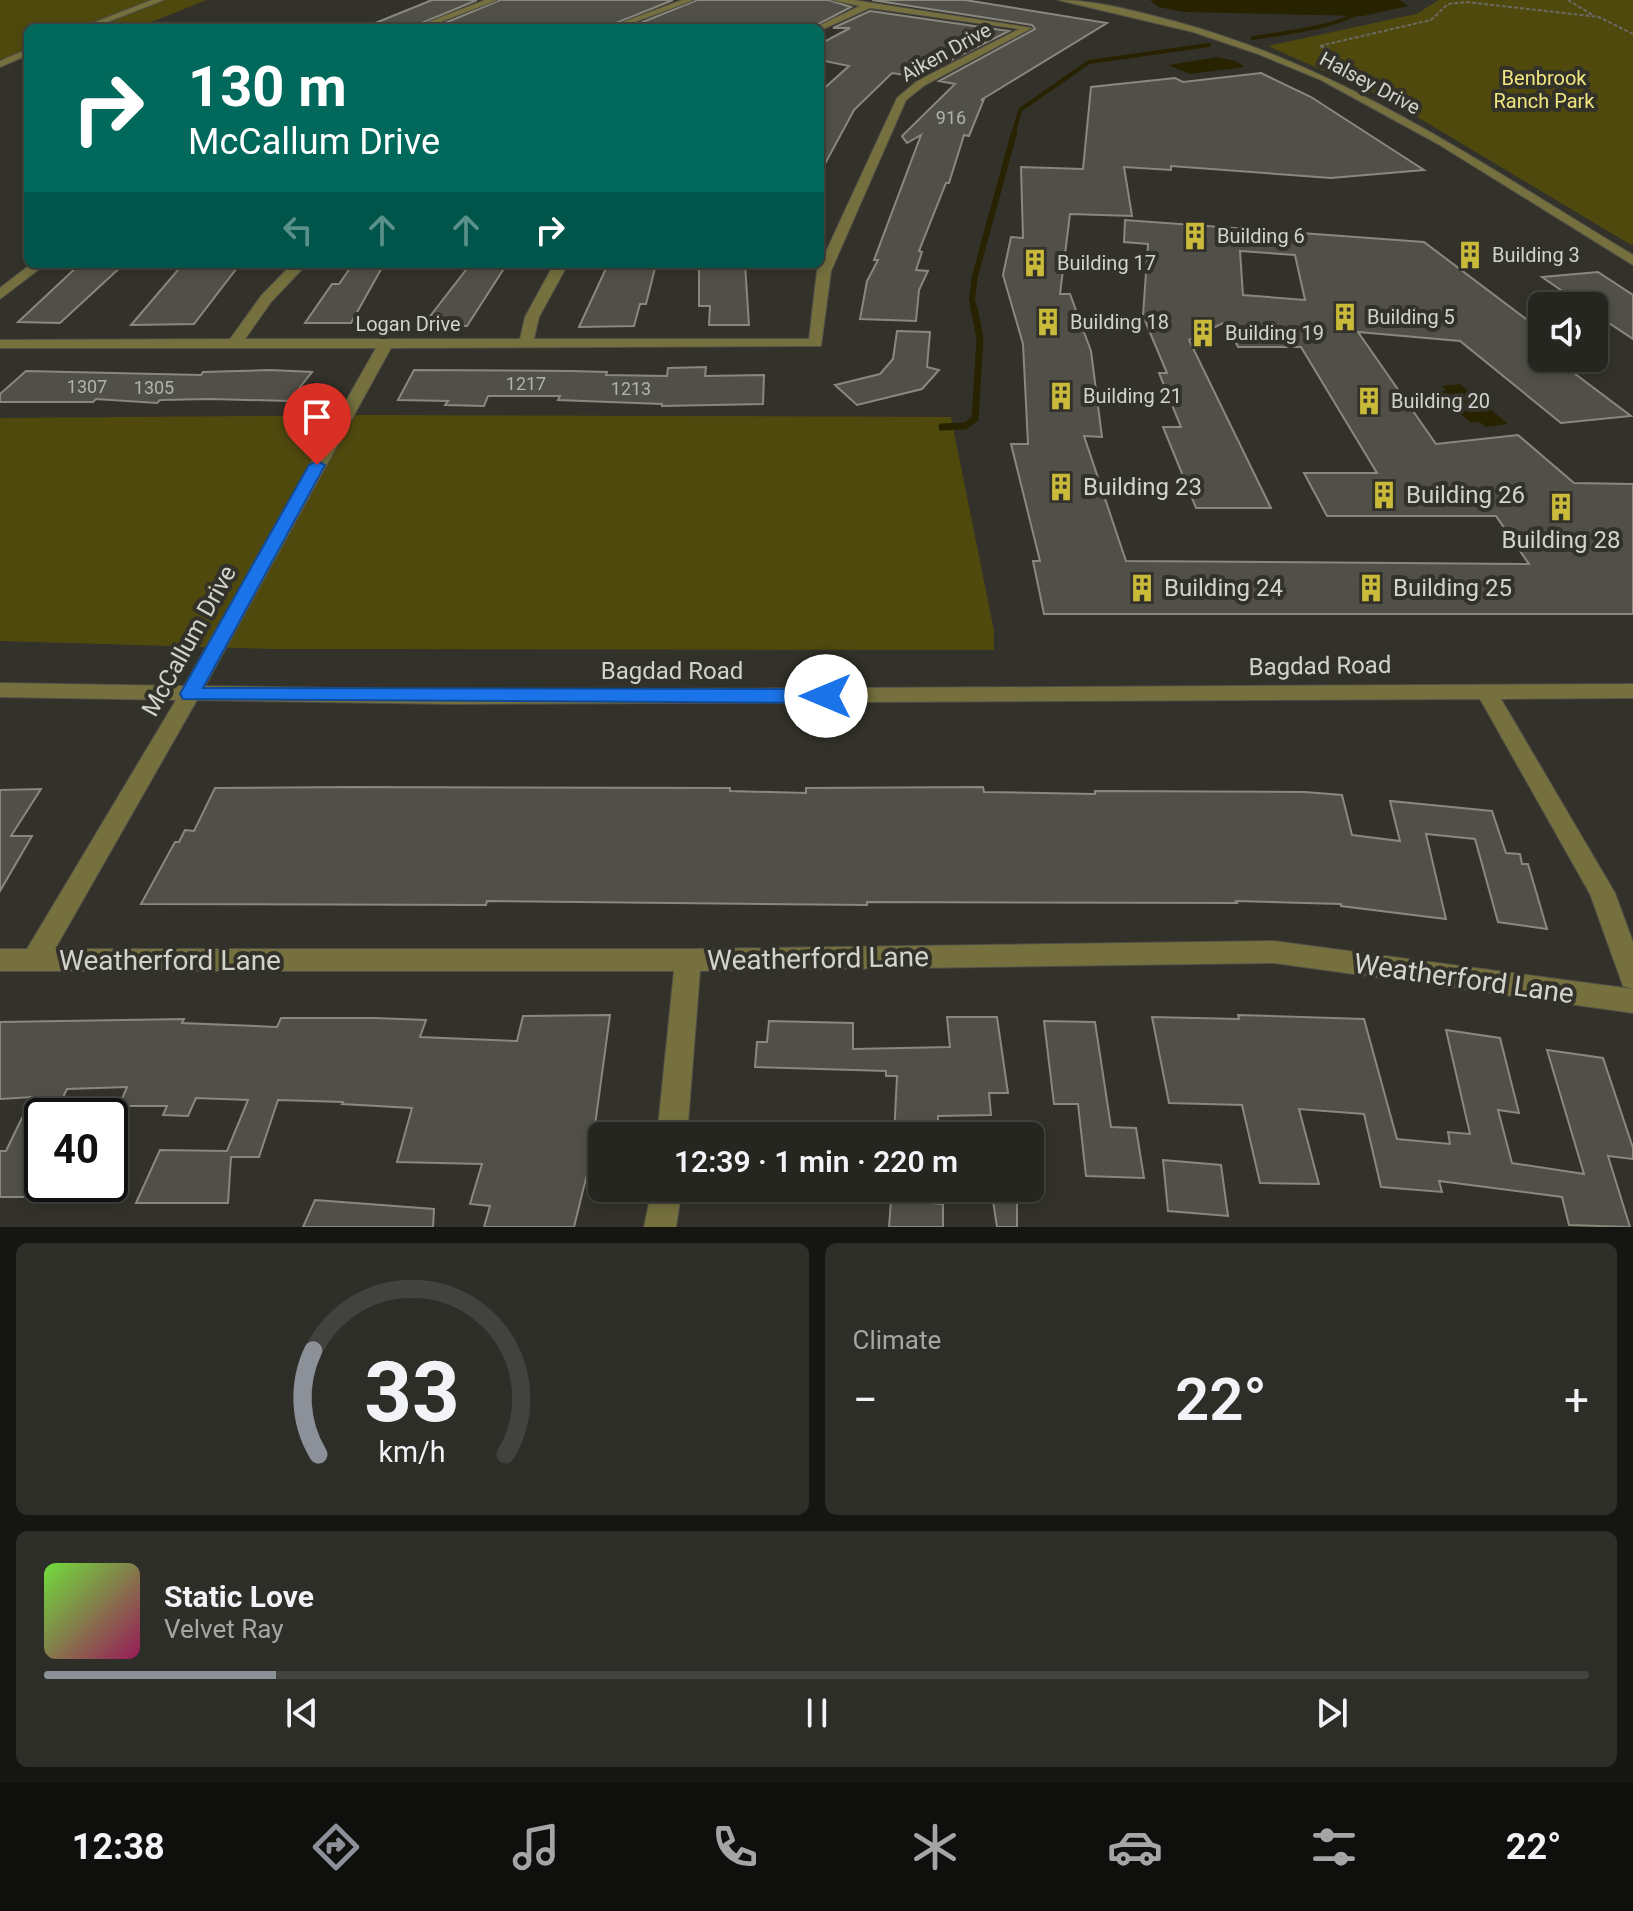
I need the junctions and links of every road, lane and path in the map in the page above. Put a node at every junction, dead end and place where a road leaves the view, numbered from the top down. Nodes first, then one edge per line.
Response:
1 (160, 0) edge
2 (493, 0) edge
3 (690, 0) edge
4 (836, 0) edge
5 (1062, 0) edge
6 (1568, 0) edge
7 (870, 5) junction
8 (1594, 16) junction
9 (95, 24) edge
10 (428, 24) edge
11 (622, 24) edge
12 (824, 25) edge
13 (1633, 34) edge
14 (1330, 49) dead end
15 (24, 54) edge
16 (0, 64) edge
17 (1633, 261) edge
18 (34, 268) edge
19 (296, 268) edge
20 (559, 268) edge
21 (0, 295) edge
22 (236, 342) junction
23 (526, 343) junction
24 (816, 343) joint
25 (0, 344) edge
26 (385, 345) junction
27 (0, 690) edge
28 (1486, 691) junction
29 (1633, 691) edge
30 (190, 694) junction
31 (0, 960) edge
32 (35, 960) junction
33 (688, 960) junction
34 (1633, 978) edge
35 (1633, 1001) edge
36 (673, 1122) edge
37 (664, 1202) edge
38 (660, 1227) edge

1 - 9 street
2 - 10 street
3 - 11 street
4 - 7 street
5 - 17 street, Halsey Drive
6 - 8 path
7 - 12 street
7 - 24 street, Aiken Drive
8 - 13 path
8 - 14 path
15 - 16 street
18 - 21 street
19 - 22 street
20 - 23 street
22 - 25 street, Logan Drive
22 - 26 street, Logan Drive
23 - 24 street, Logan Drive
23 - 26 street, Logan Drive
26 - 30 street, McCallum Drive
27 - 30 street, Bagdad Road
28 - 29 street, Bagdad Road
28 - 30 street, Bagdad Road
28 - 34 street
30 - 32 street, McCallum Drive
31 - 32 street, Weatherford Lane
32 - 33 street, Weatherford Lane
33 - 35 street, Weatherford Lane
33 - 36 street
37 - 38 street

